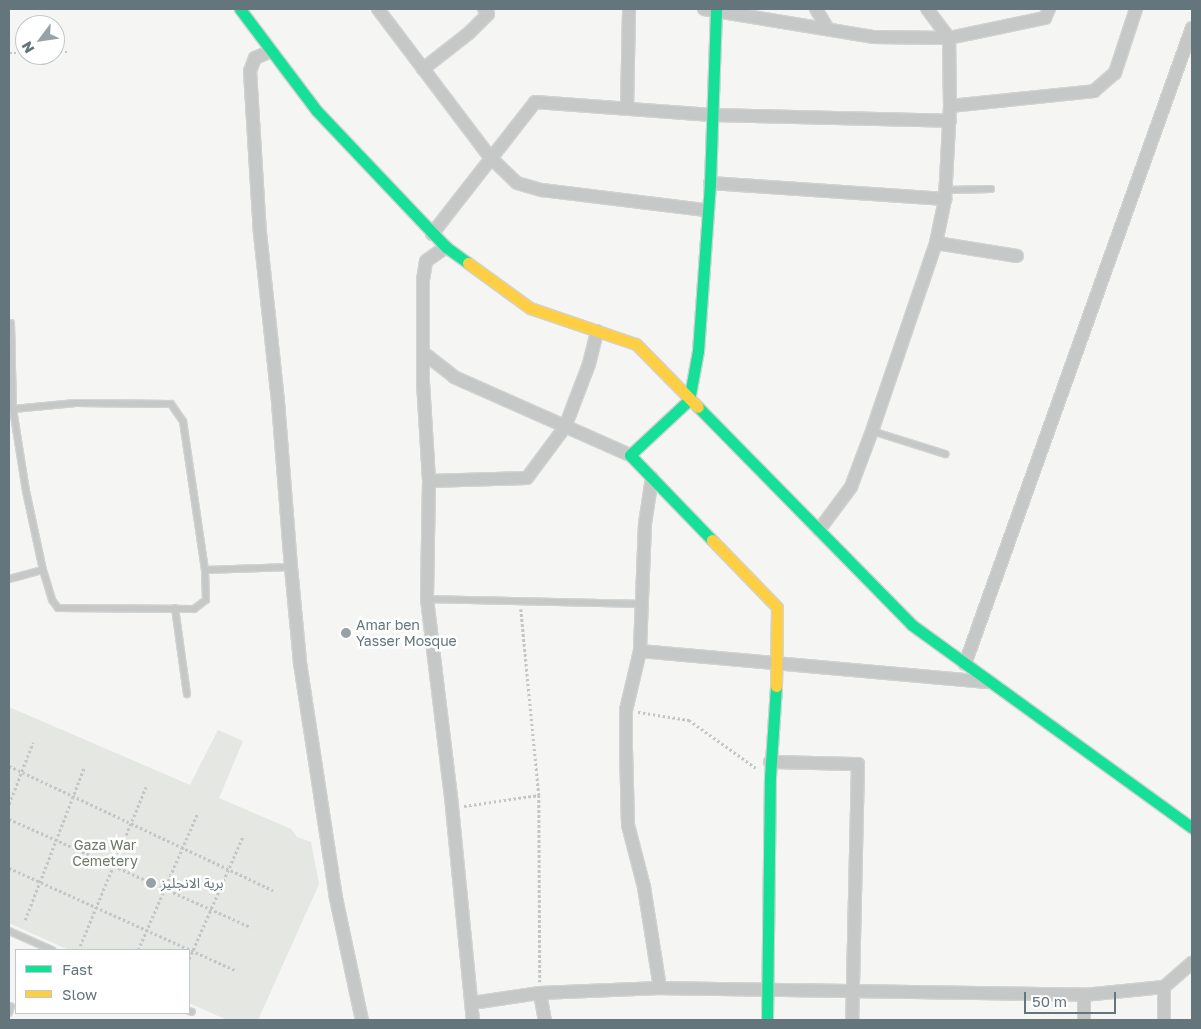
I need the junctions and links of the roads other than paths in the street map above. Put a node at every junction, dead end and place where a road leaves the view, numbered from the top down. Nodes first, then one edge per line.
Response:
1 (240, 9) edge
2 (378, 9) edge
3 (484, 9) edge
4 (630, 9) edge
5 (816, 9) edge
6 (927, 9) edge
7 (1136, 9) edge
8 (718, 10) edge
9 (1045, 12) edge
10 (827, 27) junction
11 (1192, 28) edge
12 (949, 38) junction
13 (269, 52) junction
14 (423, 68) junction
15 (950, 106) junction
16 (627, 108) junction
17 (712, 115) junction
18 (950, 121) junction
19 (490, 157) junction
20 (710, 183) junction
21 (991, 189) dead end
22 (946, 195) junction
23 (706, 210) junction
24 (432, 234) junction
25 (936, 243) junction
26 (446, 247) junction
27 (1017, 256) dead end
28 (11, 323) dead end
29 (597, 331) junction
30 (425, 354) junction
31 (689, 400) junction
32 (13, 409) junction
33 (565, 427) junction
34 (872, 431) junction
35 (945, 454) dead end
36 (630, 455) junction
37 (652, 478) junction
38 (430, 481) junction
39 (819, 530) junction
40 (291, 567) junction
41 (43, 570) junction
42 (205, 570) junction
43 (9, 579) edge
44 (427, 599) junction
45 (641, 604) junction
46 (175, 608) junction
47 (640, 651) junction
48 (778, 663) junction
49 (965, 664) junction
50 (987, 682) junction
51 (187, 694) dead end
52 (770, 762) junction
53 (1192, 828) edge
54 (9, 932) edge
55 (50, 949) edge
56 (1192, 963) edge
57 (1164, 987) junction
58 (660, 988) junction
59 (766, 990) junction
60 (852, 992) junction
61 (540, 993) junction
62 (1084, 995) junction
63 (472, 1003) junction
64 (11, 1006) dead end
65 (9, 1013) edge
66 (362, 1020) edge
67 (473, 1020) edge
68 (545, 1020) edge
69 (767, 1020) edge
70 (852, 1020) edge
71 (1084, 1020) edge
72 (1164, 1020) edge

1 - 13 street
2 - 14 street
3 - 14 street
4 - 16 street
5 - 10 street
6 - 12 street
7 - 15 street
8 - 10 street
8 - 17 street
9 - 12 street
10 - 12 street
11 - 49 street
12 - 15 street
13 - 24 street
13 - 40 street
14 - 19 street
15 - 18 street
16 - 17 street
16 - 19 street
17 - 18 street
17 - 20 street
18 - 22 street
19 - 23 street
19 - 24 street
20 - 22 street
20 - 23 street
21 - 22 lane
22 - 25 street
23 - 31 street
24 - 26 street
25 - 27 street
25 - 34 street
26 - 29 street
26 - 30 street
28 - 32 lane
29 - 31 street
29 - 33 street
30 - 33 street
30 - 38 street
31 - 36 street
31 - 39 street
32 - 41 lane
32 - 42 lane
33 - 36 street
33 - 38 street
34 - 35 lane
34 - 39 street
36 - 37 street
37 - 45 street
37 - 48 street
38 - 44 street
39 - 49 street
40 - 42 lane
40 - 66 street
41 - 43 lane
41 - 46 lane
42 - 46 lane
44 - 45 lane
44 - 63 street
45 - 47 street
46 - 51 lane
47 - 48 street
47 - 58 street
48 - 50 street
48 - 52 street
49 - 50 street
50 - 53 street
52 - 59 street
52 - 60 street
54 - 55 lane
56 - 57 street
57 - 62 street
57 - 72 street
58 - 59 street
58 - 61 street
59 - 60 street
59 - 69 street
60 - 62 street
60 - 70 street
61 - 63 street
61 - 68 street
62 - 71 street
63 - 67 street
64 - 65 lane

